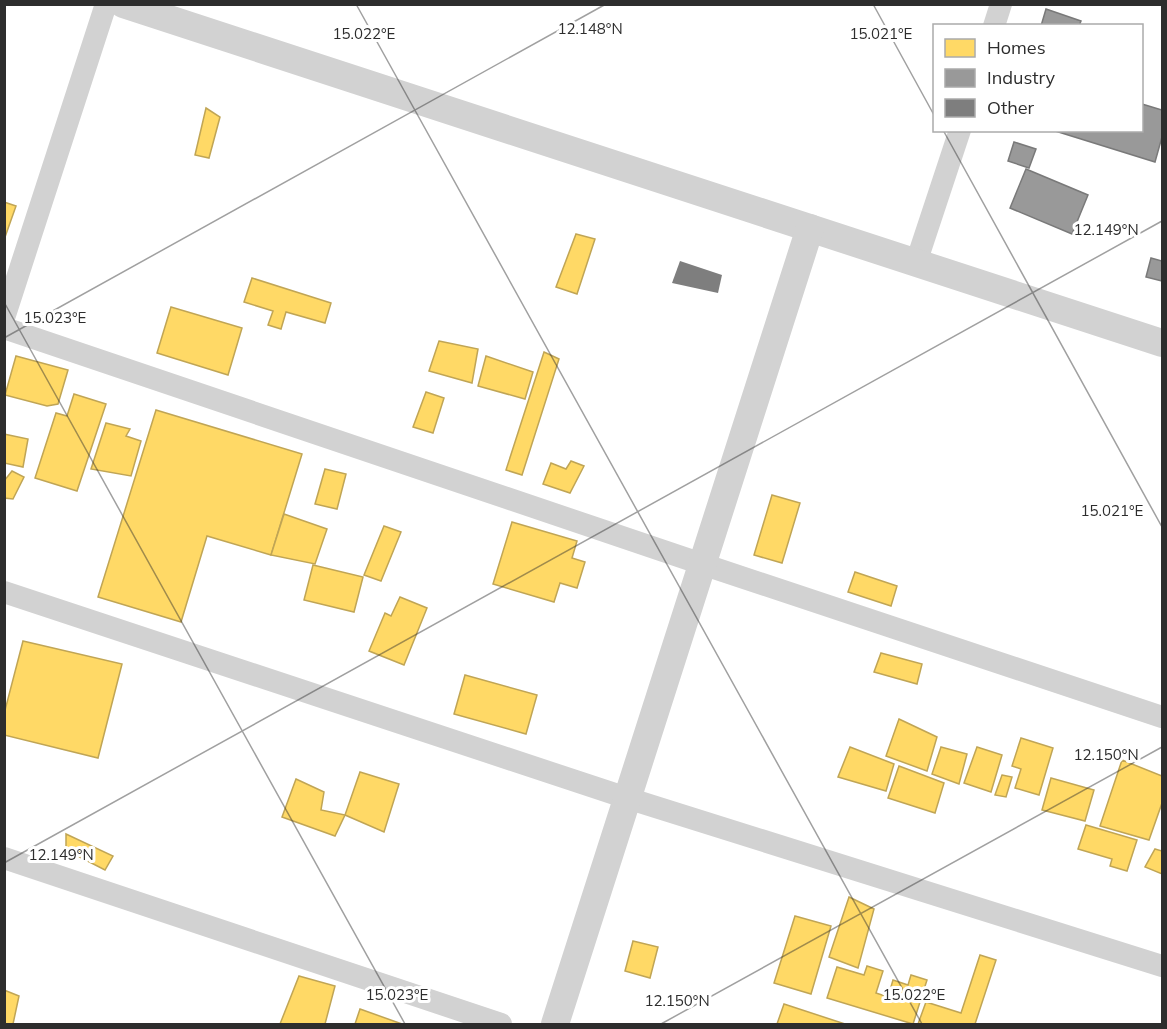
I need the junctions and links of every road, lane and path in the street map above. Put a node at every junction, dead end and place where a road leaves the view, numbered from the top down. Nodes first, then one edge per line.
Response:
1 (106, 4) edge
2 (123, 4) edge
3 (1001, 4) edge
4 (995, 24) edge
5 (959, 132) edge
6 (810, 228) junction
7 (916, 263) junction
8 (4, 318) edge
9 (4, 328) edge
10 (1162, 343) edge
11 (702, 564) junction
12 (4, 592) edge
13 (1162, 717) edge
14 (627, 798) junction
15 (4, 858) edge
16 (1162, 966) edge
17 (501, 1024) edge
18 (555, 1024) edge

1 - 8 street
2 - 6 street
3 - 4 street
5 - 7 street
6 - 7 street
6 - 11 street
7 - 10 street
9 - 11 street
11 - 13 street
11 - 14 street
12 - 14 street
14 - 16 street
14 - 18 street
15 - 17 street

